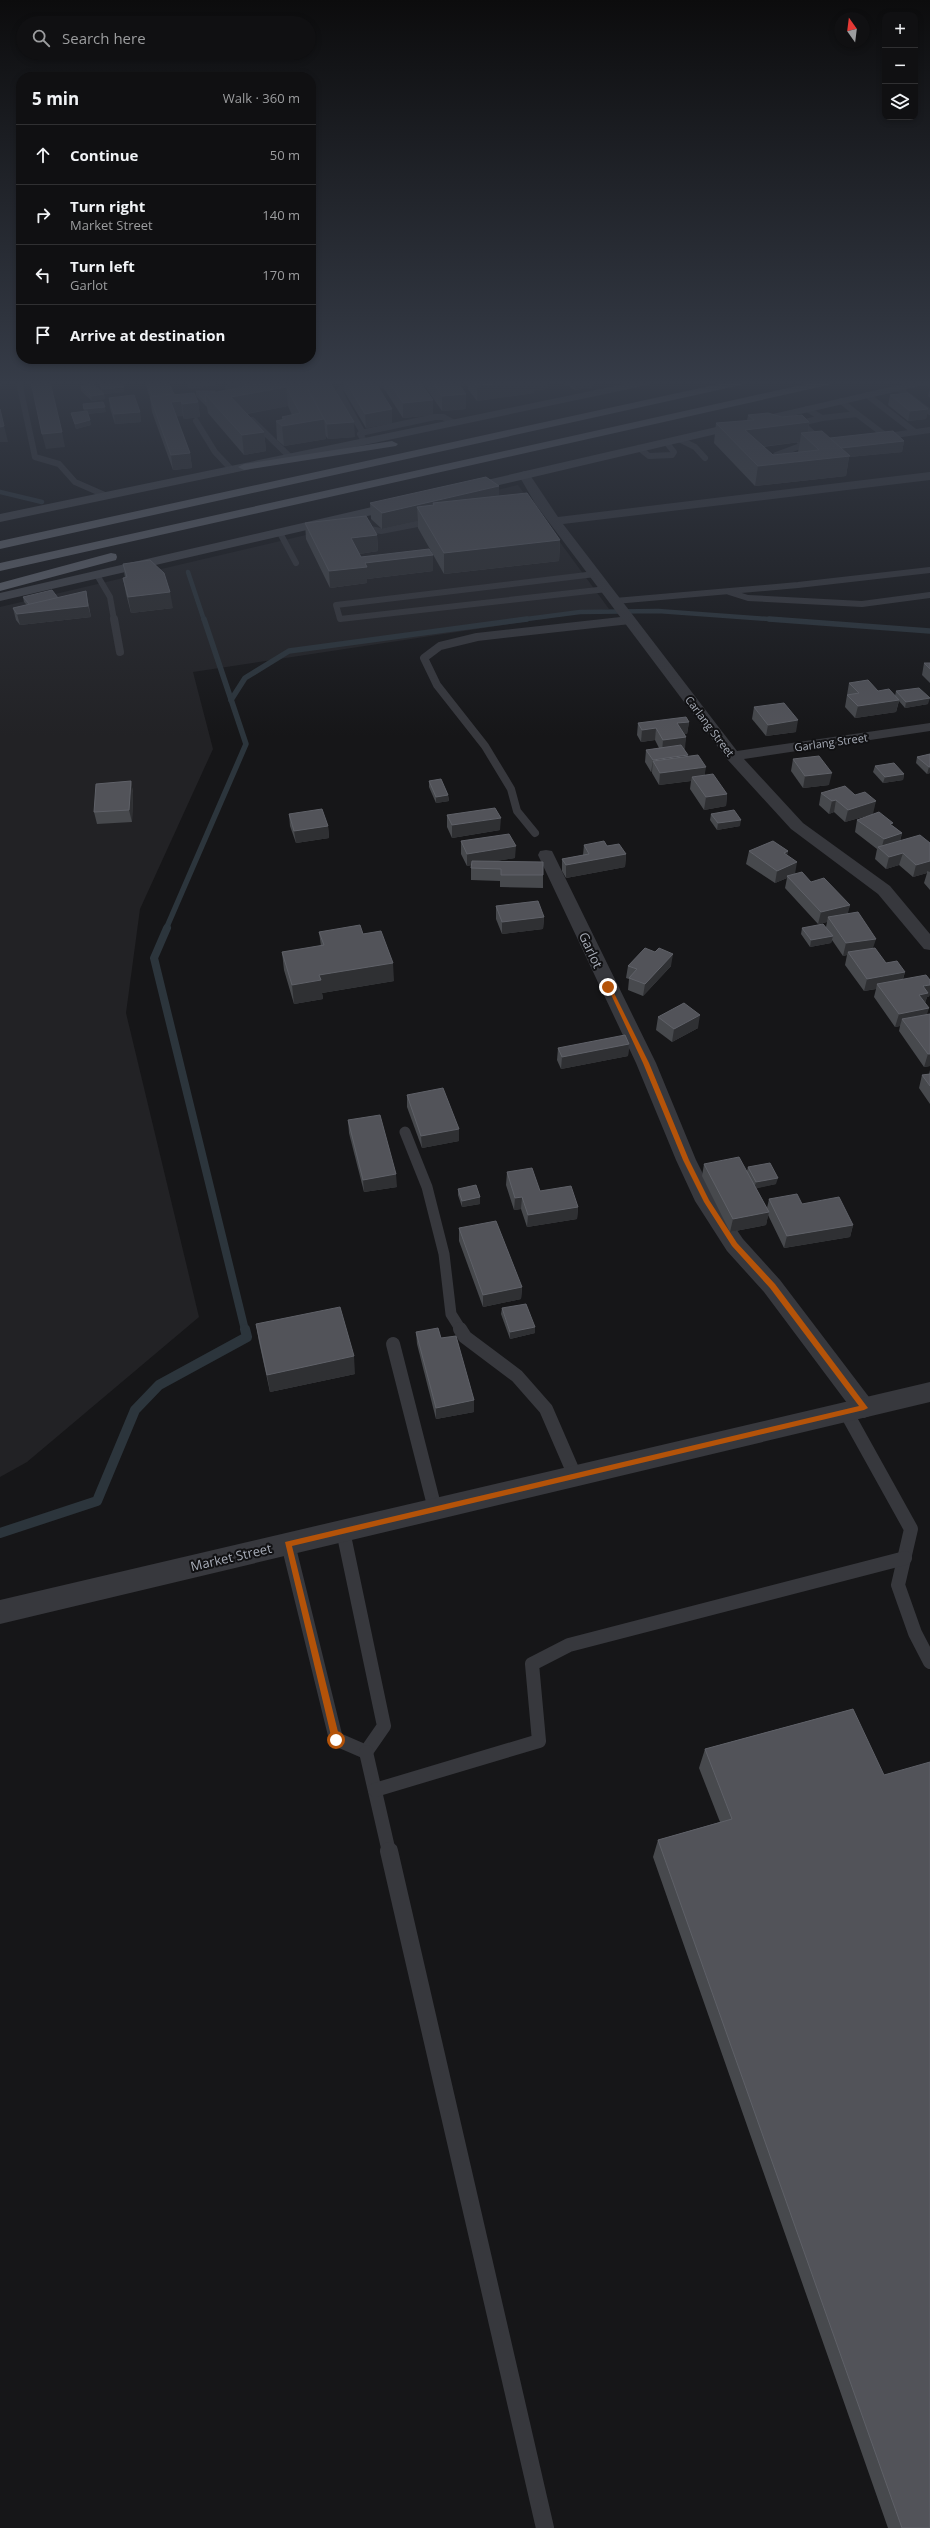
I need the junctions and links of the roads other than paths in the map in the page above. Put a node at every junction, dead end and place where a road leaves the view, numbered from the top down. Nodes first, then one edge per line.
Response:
1 (88, 500) edge
2 (200, 500) edge
3 (300, 500) edge
4 (314, 500) edge
5 (535, 500) edge
6 (730, 500) edge
7 (411, 502) edge
8 (0, 518) edge
9 (344, 518) junction
10 (438, 520) edge
11 (555, 521) junction
12 (280, 533) junction
13 (0, 544) edge
14 (296, 563) dead end
15 (0, 567) edge
16 (930, 570) edge
17 (595, 574) junction
18 (97, 575) junction
19 (0, 588) edge
20 (724, 591) junction
21 (611, 595) junction
22 (930, 595) edge
23 (0, 597) edge
24 (630, 620) junction
25 (120, 652) dead end
26 (930, 727) edge
27 (732, 756) junction
28 (535, 833) dead end
29 (546, 855) dead end
30 (930, 945) edge
31 (405, 1132) dead end
32 (393, 1344) dead end
33 (930, 1392) edge
34 (855, 1410) junction
35 (575, 1476) junction
36 (435, 1509) junction
37 (343, 1531) junction
38 (288, 1544) junction
39 (904, 1558) junction
40 (0, 1612) edge
41 (930, 1662) edge
42 (366, 1752) junction
43 (375, 1790) junction
44 (545, 2528) edge

1 - 8 main road
2 - 13 highway
3 - 15 highway
4 - 19 highway
5 - 11 street, Carlang Street
6 - 11 street
7 - 9 main road
9 - 10 lane
9 - 12 main road
11 - 17 street, Carlang Street
12 - 14 lane
12 - 18 main road
16 - 20 lane
17 - 21 street, Carlang Street
17 - 21 lane
18 - 23 main road
18 - 25 lane
20 - 21 lane
20 - 22 lane
21 - 24 street, Carlang Street
24 - 27 street, Carlang Street
24 - 28 lane
26 - 27 street, Garlang Street
27 - 30 street, Carlang Street
29 - 34 street, Garlot
31 - 35 lane
32 - 36 lane
33 - 34 street, Market Street
34 - 35 street, Market Street
34 - 39 lane
35 - 36 street, Market Street
36 - 37 street, Market Street
37 - 38 street, Market Street
37 - 42 lane
38 - 40 street, Market Street
38 - 42 lane
39 - 41 lane
39 - 43 lane
42 - 43 lane
43 - 44 lane

